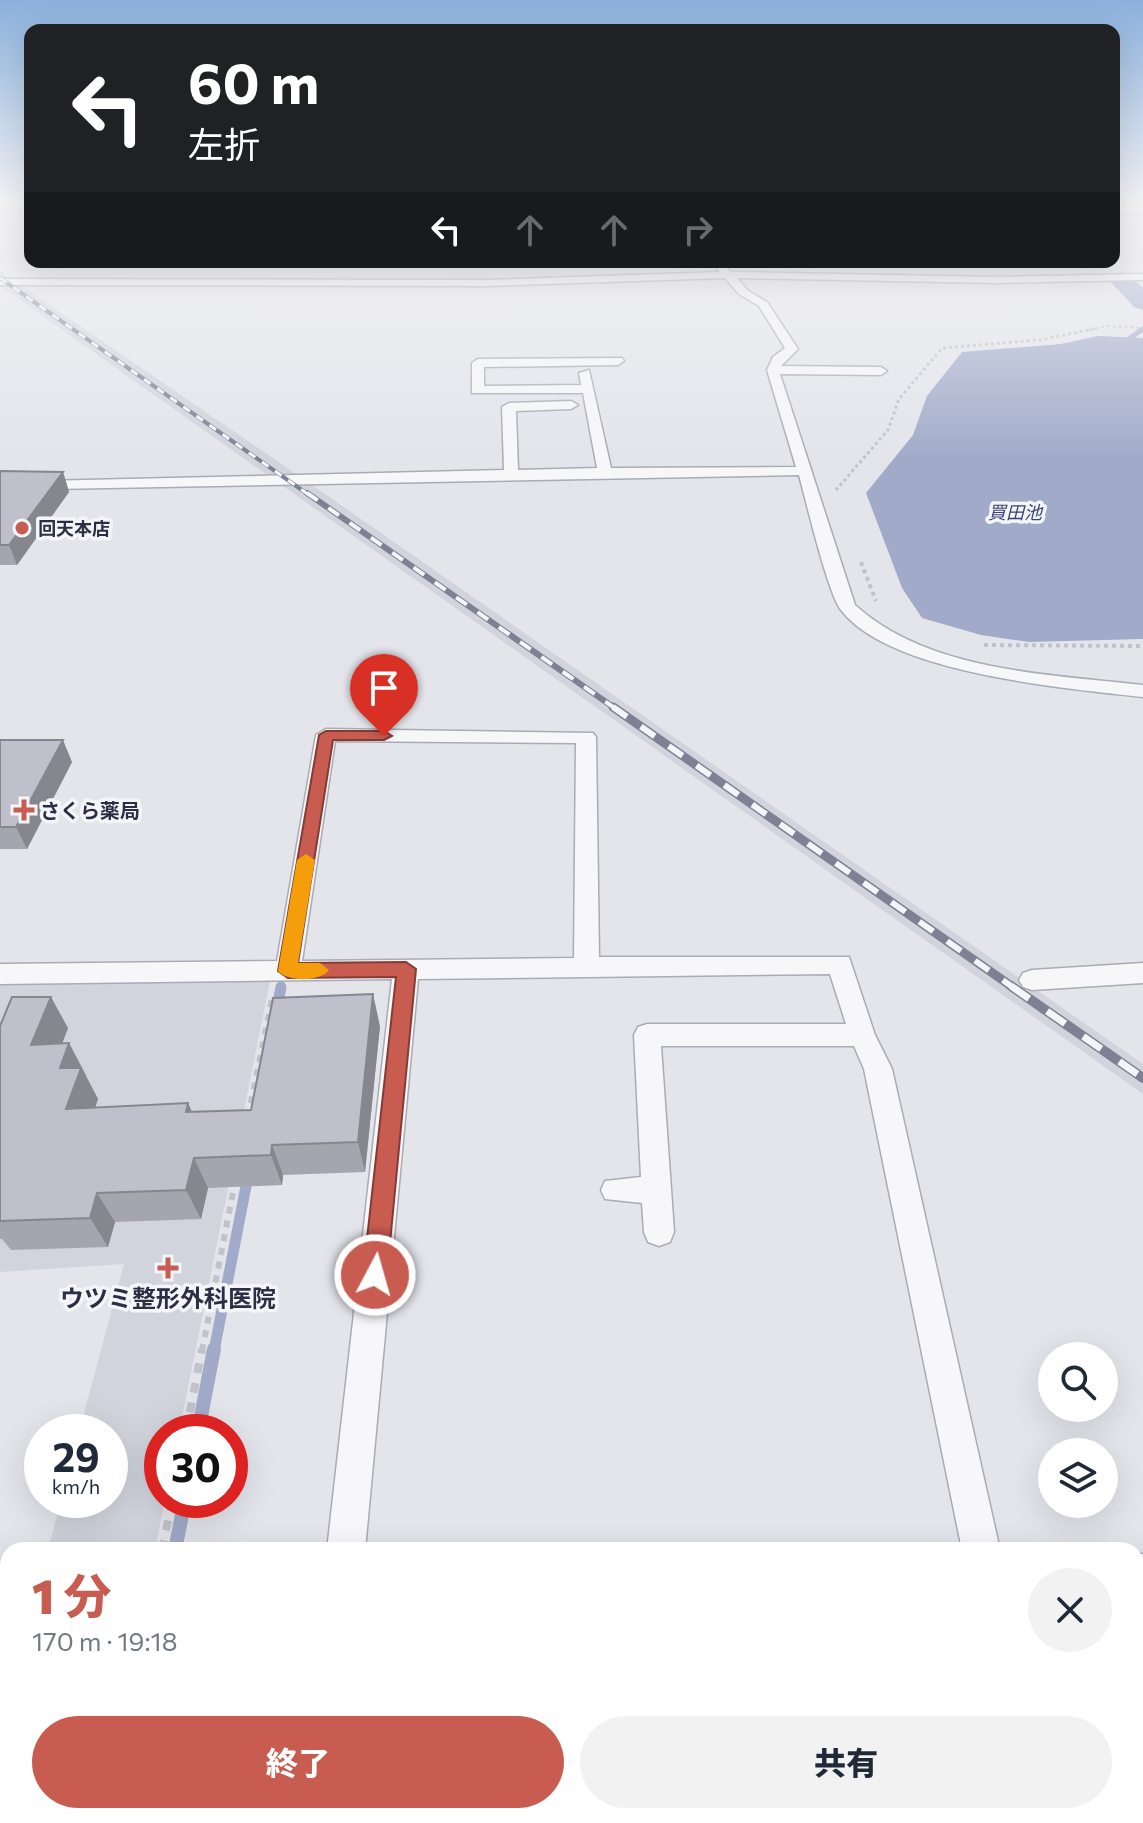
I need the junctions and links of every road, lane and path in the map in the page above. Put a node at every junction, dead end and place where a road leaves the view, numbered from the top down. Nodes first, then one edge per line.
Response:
1 (740, 287) edge
2 (1140, 328) edge
3 (583, 361) junction
4 (618, 361) dead end
5 (773, 370) junction
6 (881, 371) dead end
7 (588, 389) junction
8 (591, 405) junction
9 (804, 471) junction
10 (605, 472) junction
11 (511, 475) junction
12 (0, 486) edge
13 (838, 497) dead end
14 (861, 561) dead end
15 (877, 602) dead end
16 (976, 644) dead end
17 (1143, 646) edge
18 (1143, 691) edge
19 (587, 967) junction
20 (406, 969) junction
21 (282, 971) junction
22 (1143, 973) edge
23 (0, 974) edge
24 (1032, 980) dead end
25 (862, 1035) junction
26 (247, 1124) edge
27 (237, 1171) edge
28 (616, 1190) dead end
29 (657, 1190) junction
30 (659, 1232) dead end
31 (190, 1414) edge
32 (168, 1518) edge
33 (164, 1542) edge
34 (347, 1542) edge
35 (979, 1542) edge

1 - 5 street
2 - 13 path
3 - 4 street
3 - 7 street
3 - 7 street
5 - 6 street
5 - 9 street
7 - 8 street
8 - 10 street
8 - 11 street
9 - 10 street
9 - 18 street
10 - 11 street
11 - 12 street
14 - 15 path
16 - 17 path
19 - 20 street
19 - 21 street
19 - 25 street
20 - 21 street
20 - 34 street
21 - 23 street
21 - 26 path
22 - 24 street
25 - 29 street
25 - 35 street
27 - 31 path
28 - 29 street
29 - 30 street
32 - 33 path

